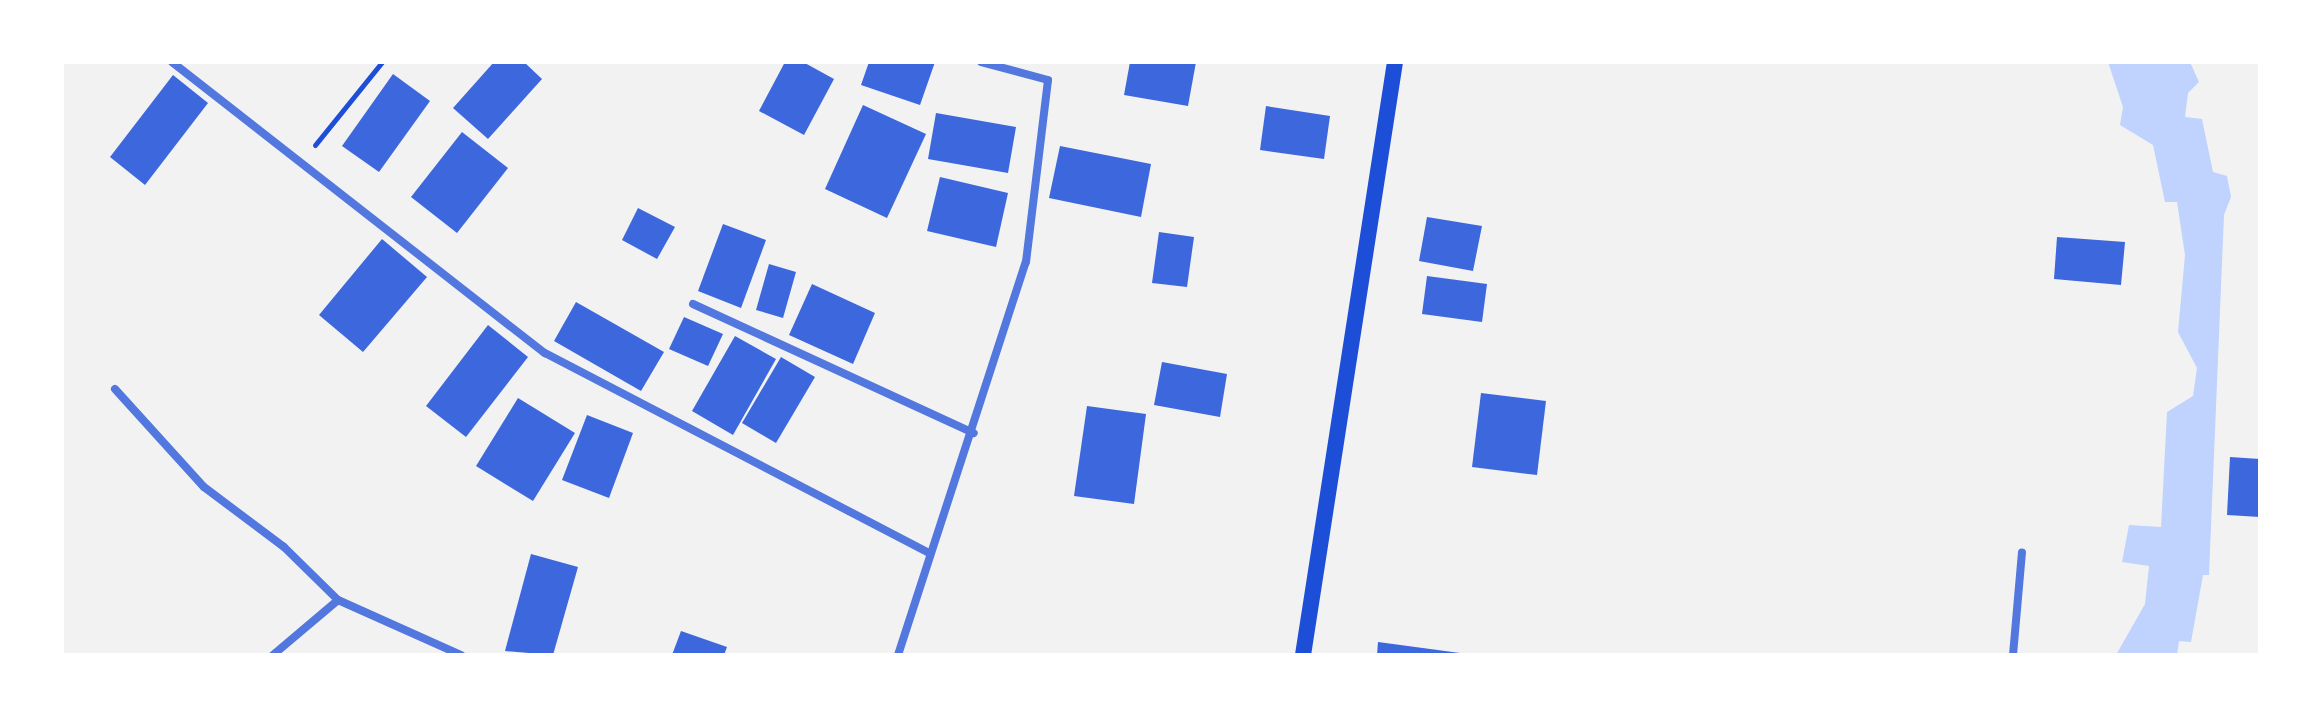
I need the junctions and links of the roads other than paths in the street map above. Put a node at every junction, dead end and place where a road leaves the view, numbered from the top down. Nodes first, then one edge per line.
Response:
1 (172, 62) edge
2 (981, 62) edge
3 (1395, 62) edge
4 (693, 304) dead end
5 (115, 389) dead end
6 (974, 433) junction
7 (928, 552) junction
8 (2022, 552) dead end
9 (338, 600) junction
10 (273, 655) edge
11 (461, 655) edge
12 (898, 655) edge
13 (1303, 655) edge
14 (2013, 655) edge

1 - 7 street
2 - 6 street
3 - 13 main road
4 - 6 street
5 - 9 street
6 - 7 street
7 - 12 street
8 - 14 street
9 - 10 street
9 - 11 street

